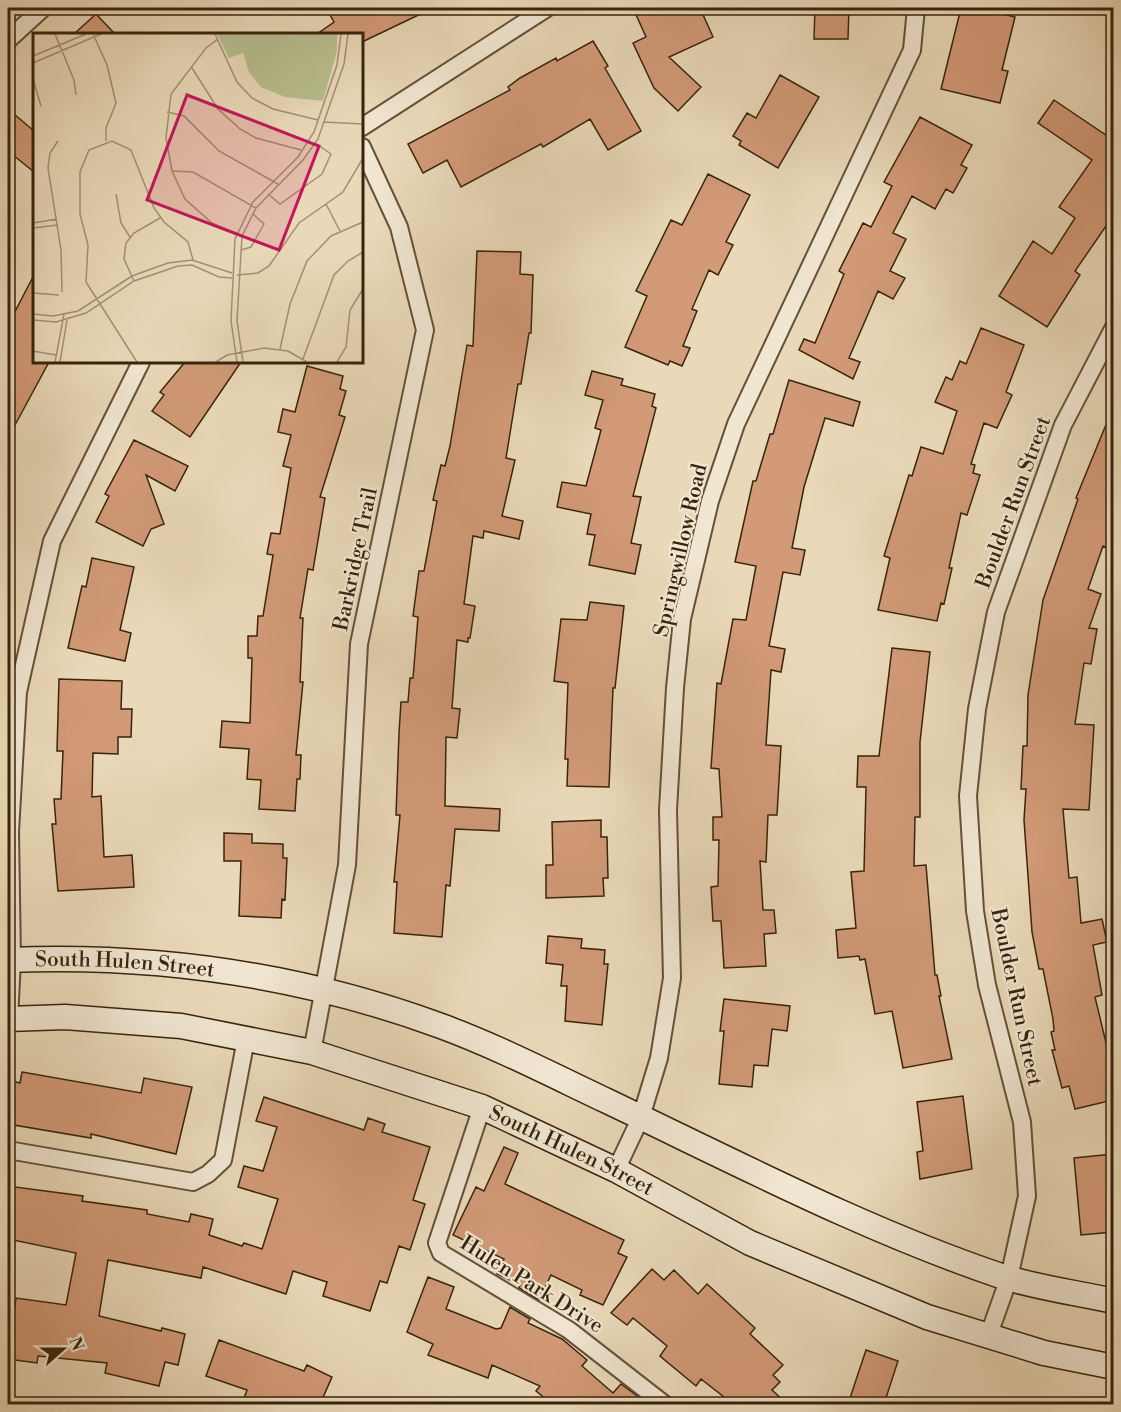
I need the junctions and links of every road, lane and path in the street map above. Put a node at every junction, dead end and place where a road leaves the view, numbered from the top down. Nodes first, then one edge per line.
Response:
1 (43, 8) edge
2 (547, 8) edge
3 (916, 8) edge
4 (8, 40) edge
5 (363, 126) edge
6 (363, 149) edge
7 (1113, 327) edge
8 (141, 363) edge
9 (10, 960) edge
10 (324, 992) junction
11 (8, 1019) edge
12 (246, 1039) junction
13 (312, 1052) junction
14 (482, 1107) junction
15 (641, 1117) junction
16 (8, 1149) edge
17 (616, 1170) junction
18 (1008, 1278) junction
19 (1113, 1301) edge
20 (988, 1337) junction
21 (1113, 1367) edge
22 (664, 1404) edge

1 - 4 street
2 - 5 street
3 - 15 street, Springwillow Road
6 - 10 street, Barkridge Trail
7 - 18 street, Boulder Run Street
8 - 9 street
9 - 10 main road, South Hulen Street
9 - 11 street
10 - 13 street, Barkridge Trail
10 - 15 main road, South Hulen Street
11 - 12 main road, South Hulen Street
12 - 13 main road, South Hulen Street
12 - 16 street
13 - 14 main road, South Hulen Street
14 - 17 main road, South Hulen Street
14 - 22 street, Hulen Park Drive
15 - 17 street, Springwillow Road
15 - 18 main road, South Hulen Street
17 - 20 main road, South Hulen Street
18 - 19 main road, South Hulen Street
18 - 20 street, Boulder Run Street
20 - 21 main road, South Hulen Street

